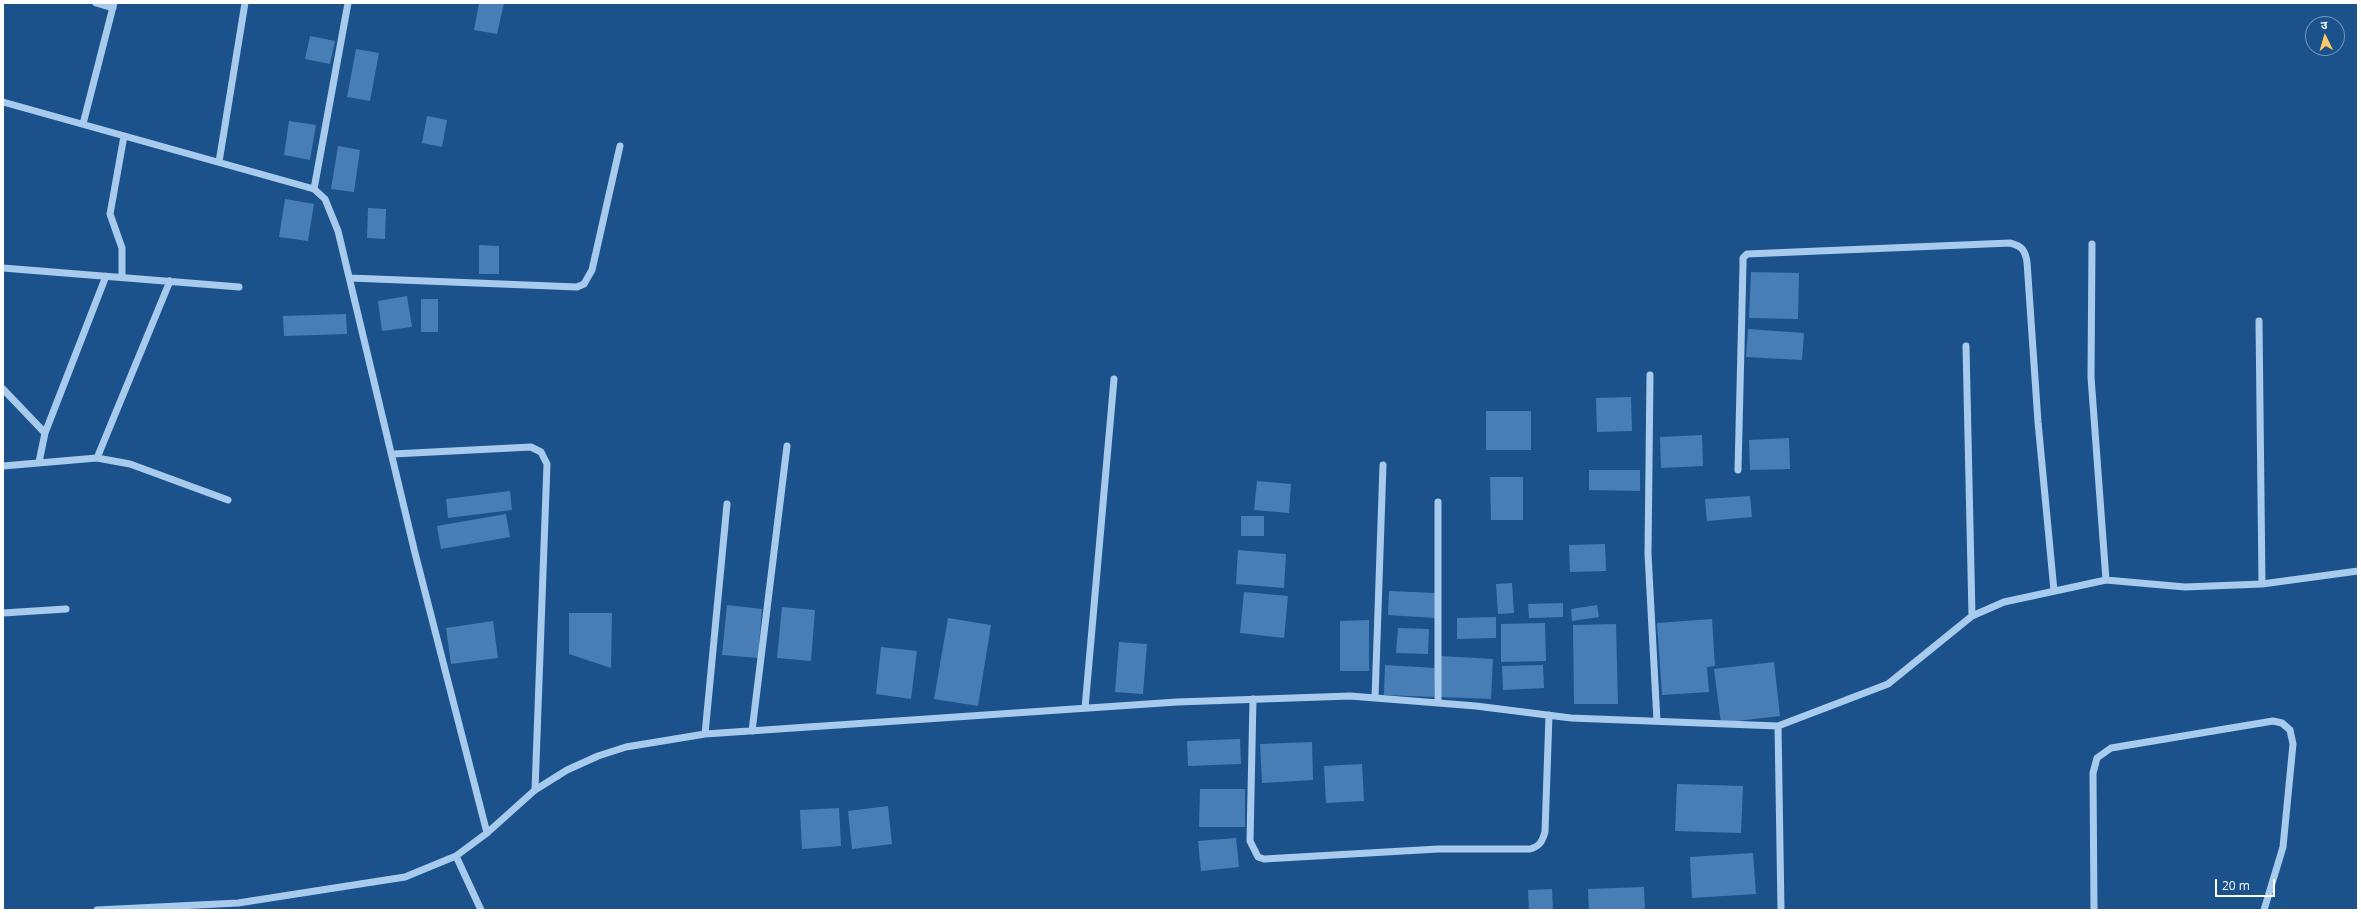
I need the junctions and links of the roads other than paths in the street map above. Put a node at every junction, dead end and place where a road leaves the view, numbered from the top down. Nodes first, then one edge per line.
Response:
1 (96, 3) edge
2 (245, 3) edge
3 (348, 3) edge
4 (114, 5) edge
5 (3, 102) edge
6 (84, 124) junction
7 (124, 136) junction
8 (620, 146) dead end
9 (219, 162) junction
10 (314, 188) junction
11 (2092, 244) dead end
12 (3, 268) edge
13 (106, 276) junction
14 (122, 277) junction
15 (350, 278) junction
16 (170, 281) junction
17 (239, 287) dead end
18 (2259, 321) dead end
19 (1966, 346) dead end
20 (1650, 374) dead end
21 (1114, 380) dead end
22 (3, 389) edge
23 (7, 397) edge
24 (45, 433) junction
25 (787, 446) dead end
26 (393, 454) junction
27 (97, 458) junction
28 (39, 462) junction
29 (1383, 465) dead end
30 (3, 466) edge
31 (1738, 470) dead end
32 (228, 500) dead end
33 (1438, 502) dead end
34 (727, 504) dead end
35 (2358, 571) edge
36 (2106, 580) junction
37 (2262, 584) junction
38 (2054, 591) junction
39 (66, 609) dead end
40 (3, 613) edge
41 (1972, 616) junction
42 (1375, 698) junction
43 (1253, 699) junction
44 (1438, 703) junction
45 (1086, 708) junction
46 (1549, 715) junction
47 (1657, 721) junction
48 (1778, 726) junction
49 (752, 731) junction
50 (705, 734) junction
51 (535, 790) junction
52 (487, 833) junction
53 (456, 856) junction
54 (238, 903) junction
55 (97, 910) edge
56 (235, 910) edge
57 (482, 910) edge
58 (1780, 910) edge
59 (2094, 910) edge
60 (2264, 910) edge

1 - 4 street
2 - 9 street
3 - 10 street
4 - 6 street
5 - 6 street
6 - 7 street
7 - 9 street
7 - 14 street
8 - 15 street
9 - 10 street
10 - 15 street
11 - 36 street
12 - 13 street
13 - 14 street
13 - 24 street
14 - 16 street
15 - 26 street
16 - 17 street
16 - 27 street
18 - 37 street
19 - 41 street
20 - 47 street
21 - 45 street
22 - 23 street
23 - 24 street
24 - 28 street
25 - 49 street
26 - 51 street
26 - 52 street
27 - 28 street
27 - 32 street
28 - 30 street
29 - 42 street
31 - 38 street
33 - 44 street
34 - 50 street
35 - 37 street
36 - 37 street
36 - 38 street
38 - 41 street
39 - 40 street
41 - 48 street
42 - 43 street
42 - 44 street
43 - 45 street
43 - 46 street
44 - 46 street
45 - 49 street
46 - 47 street
47 - 48 street
48 - 58 street
49 - 50 street
50 - 51 street
51 - 52 street
52 - 53 street
53 - 54 street
53 - 57 street
54 - 55 street
54 - 56 street
59 - 60 street

